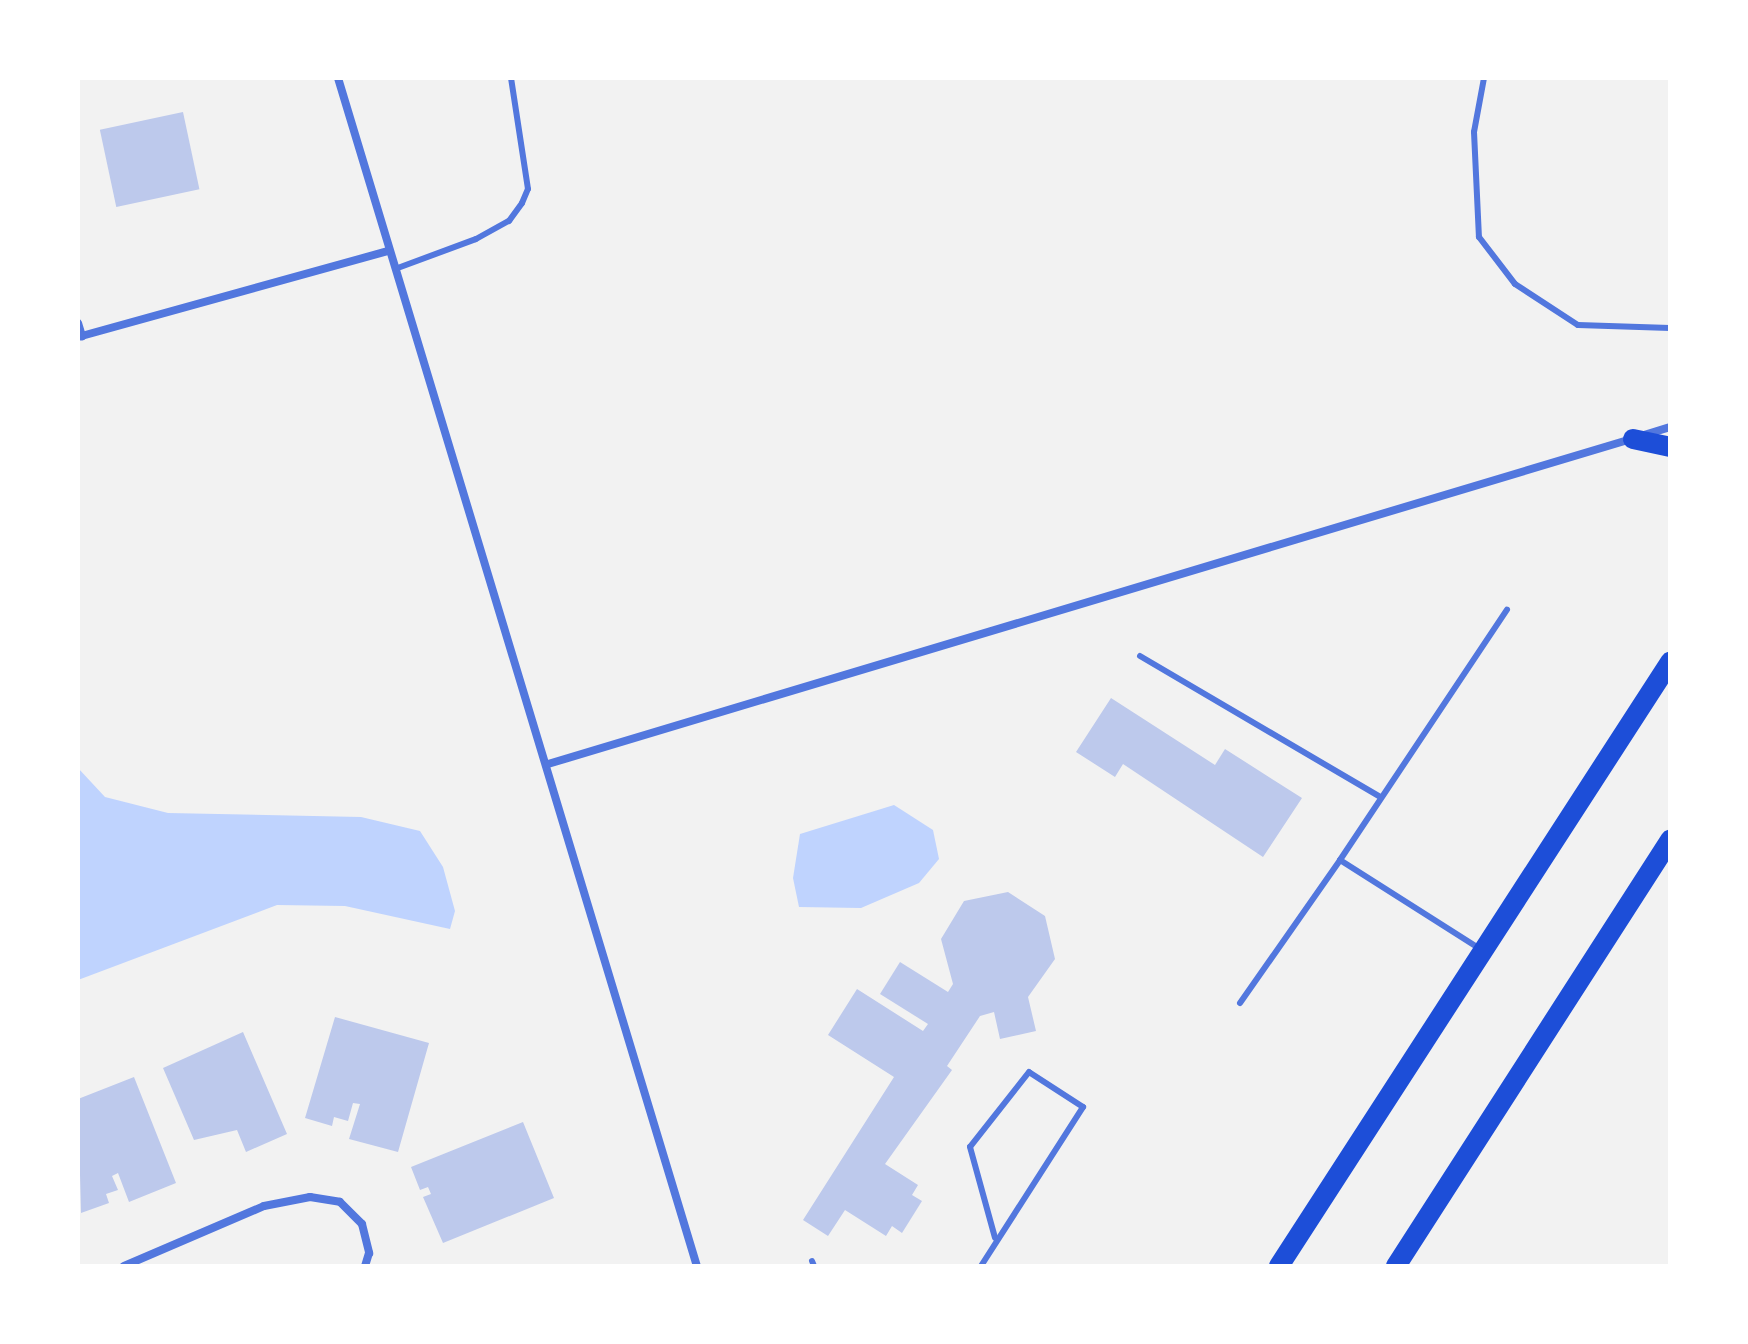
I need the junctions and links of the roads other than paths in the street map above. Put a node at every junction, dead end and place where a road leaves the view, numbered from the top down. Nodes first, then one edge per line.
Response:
1 (338, 78) edge
2 (511, 78) edge
3 (1484, 78) edge
4 (389, 251) junction
5 (395, 269) junction
6 (78, 323) edge
7 (1670, 328) edge
8 (80, 337) edge
9 (1670, 427) edge
10 (1633, 439) junction
11 (1670, 447) edge
12 (1507, 610) dead end
13 (1140, 656) dead end
14 (1670, 662) edge
15 (548, 764) junction
16 (1379, 796) junction
17 (1670, 840) edge
18 (1340, 860) junction
19 (1480, 949) junction
20 (1240, 1003) dead end
21 (995, 1238) junction
22 (124, 1266) edge
23 (365, 1266) edge
24 (697, 1266) edge
25 (981, 1266) edge
26 (1279, 1266) edge
27 (1396, 1266) edge

1 - 4 street
2 - 5 lane
3 - 7 lane
4 - 5 street
4 - 8 street
5 - 15 street
6 - 8 street
9 - 10 street
10 - 11 main road
10 - 15 street
12 - 16 lane
13 - 16 lane
14 - 19 main road
15 - 24 street
16 - 18 lane
17 - 27 main road
18 - 19 lane
18 - 20 lane
19 - 26 main road
21 - 21 lane
21 - 25 lane
22 - 23 street

